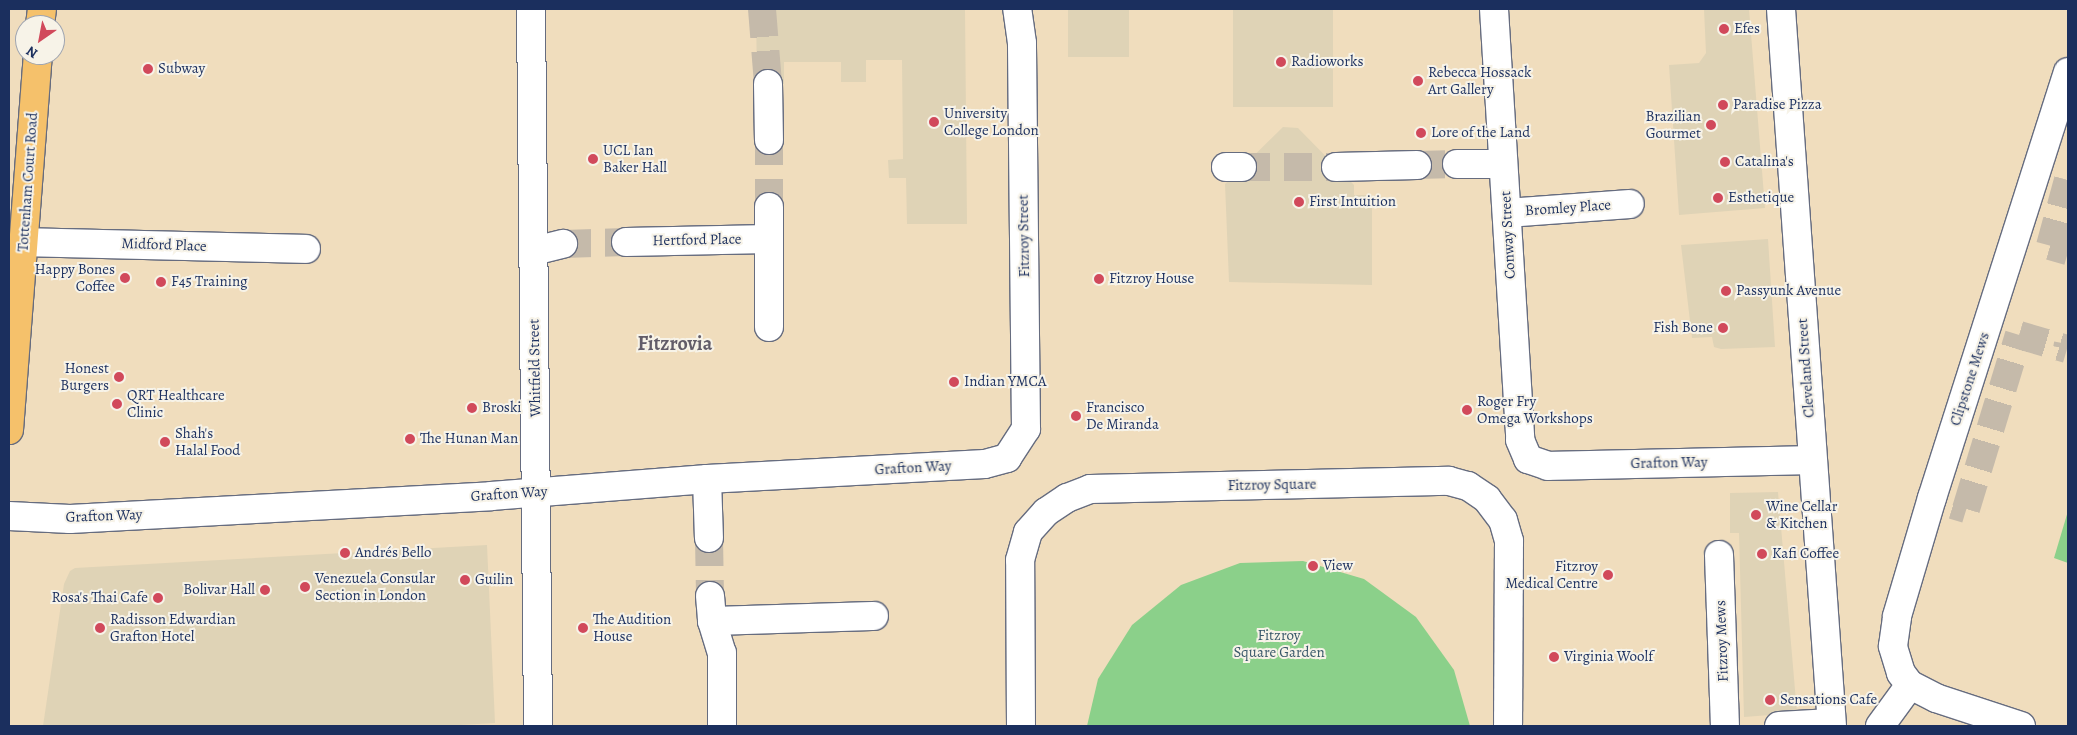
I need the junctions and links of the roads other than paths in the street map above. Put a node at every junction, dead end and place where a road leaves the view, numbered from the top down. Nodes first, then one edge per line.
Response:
1 (531, 9) edge
2 (1017, 9) edge
3 (1494, 9) edge
4 (1781, 9) edge
5 (37, 65) edge
6 (768, 84) tunnel mouth
7 (2066, 88) edge
8 (769, 140) tunnel mouth
9 (1457, 164) tunnel mouth
10 (1503, 164) junction
11 (1418, 165) tunnel mouth
12 (1336, 167) tunnel mouth
13 (1630, 204) dead end
14 (769, 207) tunnel mouth
15 (1507, 213) junction
16 (769, 239) junction
17 (23, 242) junction
18 (626, 242) tunnel mouth
19 (563, 244) tunnel mouth
20 (306, 249) dead end
21 (534, 251) junction
22 (770, 327) dead end
23 (9, 430) edge
24 (1008, 458) joint
25 (1528, 459) joint
26 (1812, 460) junction
27 (707, 479) junction
28 (535, 493) junction
29 (9, 516) edge
30 (709, 538) tunnel mouth
31 (1719, 555) dead end
32 (874, 616) dead end
33 (1910, 685) junction
34 (1832, 725) edge
35 (538, 726) edge
36 (722, 726) edge
37 (1021, 726) edge
38 (1508, 726) edge
39 (1725, 726) edge
40 (1779, 726) edge
41 (1880, 726) edge
42 (2021, 726) edge

1 - 21 street, Whitfield Street
2 - 24 street, Fitzroy Street
3 - 10 street, Conway Street
4 - 26 street, Cleveland Street
5 - 17 main road, Tottenham Court Road
6 - 8 street
7 - 33 street, Clipstone Mews
9 - 10 street
10 - 15 street, Conway Street
11 - 12 street
13 - 15 street, Bromley Place
14 - 16 street
15 - 25 street, Conway Street
16 - 18 street, Hertford Place
16 - 22 street
17 - 20 street, Midford Place
17 - 23 main road, Tottenham Court Road
19 - 21 street
21 - 28 street, Whitfield Street
24 - 27 street, Grafton Way
25 - 26 street, Grafton Way
26 - 34 street, Cleveland Street
27 - 28 street, Grafton Way
27 - 30 street
28 - 29 street, Grafton Way
28 - 35 street, Whitfield Street
31 - 39 street, Fitzroy Mews
32 - 36 street
33 - 41 street
33 - 42 street
34 - 40 street
37 - 38 street, Fitzroy Square

